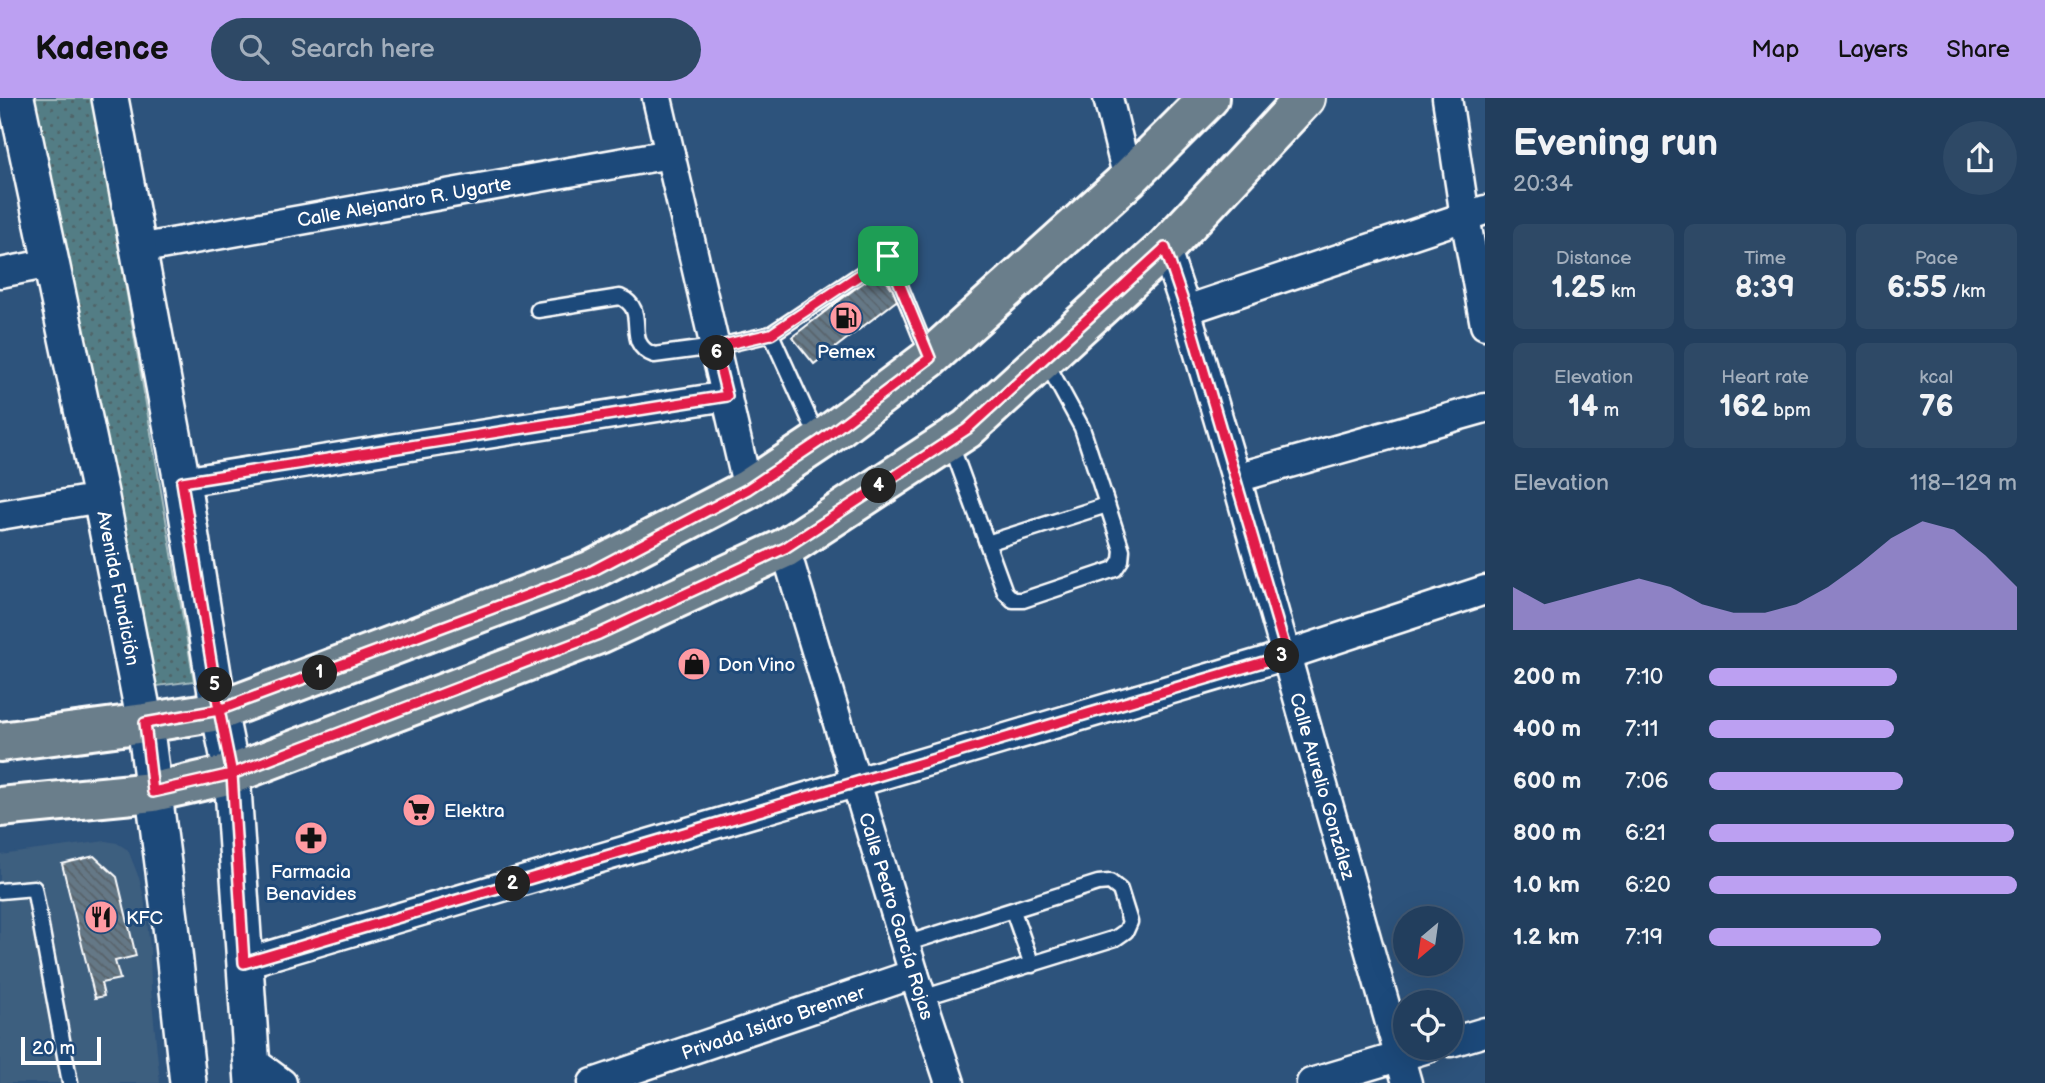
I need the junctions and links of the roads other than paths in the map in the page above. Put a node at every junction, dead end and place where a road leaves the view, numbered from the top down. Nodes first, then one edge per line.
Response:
1 (16, 98) edge
2 (110, 98) edge
3 (657, 98) edge
4 (1108, 98) edge
5 (1209, 98) edge
6 (1305, 98) edge
7 (1447, 98) edge
8 (670, 154) junction
9 (1128, 180) junction
10 (1475, 213) edge
11 (1165, 248) junction
12 (138, 249) junction
13 (51, 263) junction
14 (0, 273) edge
15 (538, 310) dead end
16 (1186, 310) junction
17 (1485, 325) edge
18 (771, 334) junction
19 (715, 347) junction
20 (930, 358) junction
21 (1044, 359) junction
22 (727, 396) junction
23 (1485, 408) edge
24 (820, 441) junction
25 (949, 441) junction
26 (1236, 478) junction
27 (182, 482) junction
28 (748, 489) junction
29 (101, 498) junction
30 (1107, 505) junction
31 (0, 515) edge
32 (987, 544) junction
33 (785, 548) junction
34 (1485, 590) edge
35 (1287, 655) junction
36 (219, 710) junction
37 (145, 723) junction
38 (0, 742) edge
39 (232, 774) junction
40 (857, 783) junction
41 (153, 792) junction
42 (0, 807) edge
43 (0, 891) edge
44 (1013, 911) junction
45 (905, 944) junction
46 (244, 963) junction
47 (1032, 965) junction
48 (918, 986) junction
49 (1485, 1032) edge
50 (1463, 1038) edge
51 (1403, 1070) edge
52 (252, 1072) edge
53 (71, 1083) edge
54 (188, 1083) edge
55 (282, 1083) edge
56 (593, 1083) edge
57 (950, 1083) edge
58 (1311, 1083) edge

1 - 13 street, Avenida Fundición
2 - 12 street
3 - 8 street
4 - 9 street
5 - 9 main road
6 - 11 main road
7 - 10 street
8 - 12 street, Calle Alejandro R. Ugarte
8 - 19 street
9 - 20 main road
10 - 16 street
10 - 17 street
11 - 16 street, Calle Aurelio González
11 - 21 main road
12 - 27 street
13 - 14 street
13 - 29 street, Avenida Fundición
15 - 19 lane
16 - 26 street, Calle Aurelio González
18 - 19 lane
18 - 20 lane
18 - 24 lane
19 - 22 street
20 - 24 main road
21 - 25 main road
21 - 30 lane
22 - 27 street
22 - 28 street
23 - 26 street
24 - 28 main road
25 - 32 lane
25 - 33 main road
26 - 35 street, Calle Aurelio González
27 - 36 street
28 - 36 main road
29 - 31 street
29 - 37 street, Avenida Fundición
30 - 32 lane
30 - 32 lane
33 - 39 main road
33 - 40 street, Calle Pedro García Rojas
34 - 35 street
35 - 40 street
35 - 51 street, Calle Aurelio González
36 - 37 main road
36 - 39 street
37 - 38 main road
37 - 41 street, Avenida Fundición
39 - 41 main road
39 - 46 street
40 - 45 street, Calle Pedro García Rojas
40 - 46 street
41 - 42 main road
41 - 54 street, Avenida Fundición
43 - 53 lane
44 - 45 lane
44 - 47 lane
44 - 47 lane
45 - 48 street, Calle Pedro García Rojas
46 - 52 street
47 - 48 lane
48 - 56 street, Privada Isidro Brenner
48 - 57 street, Calle Pedro García Rojas
49 - 50 street
51 - 58 street
52 - 55 street

